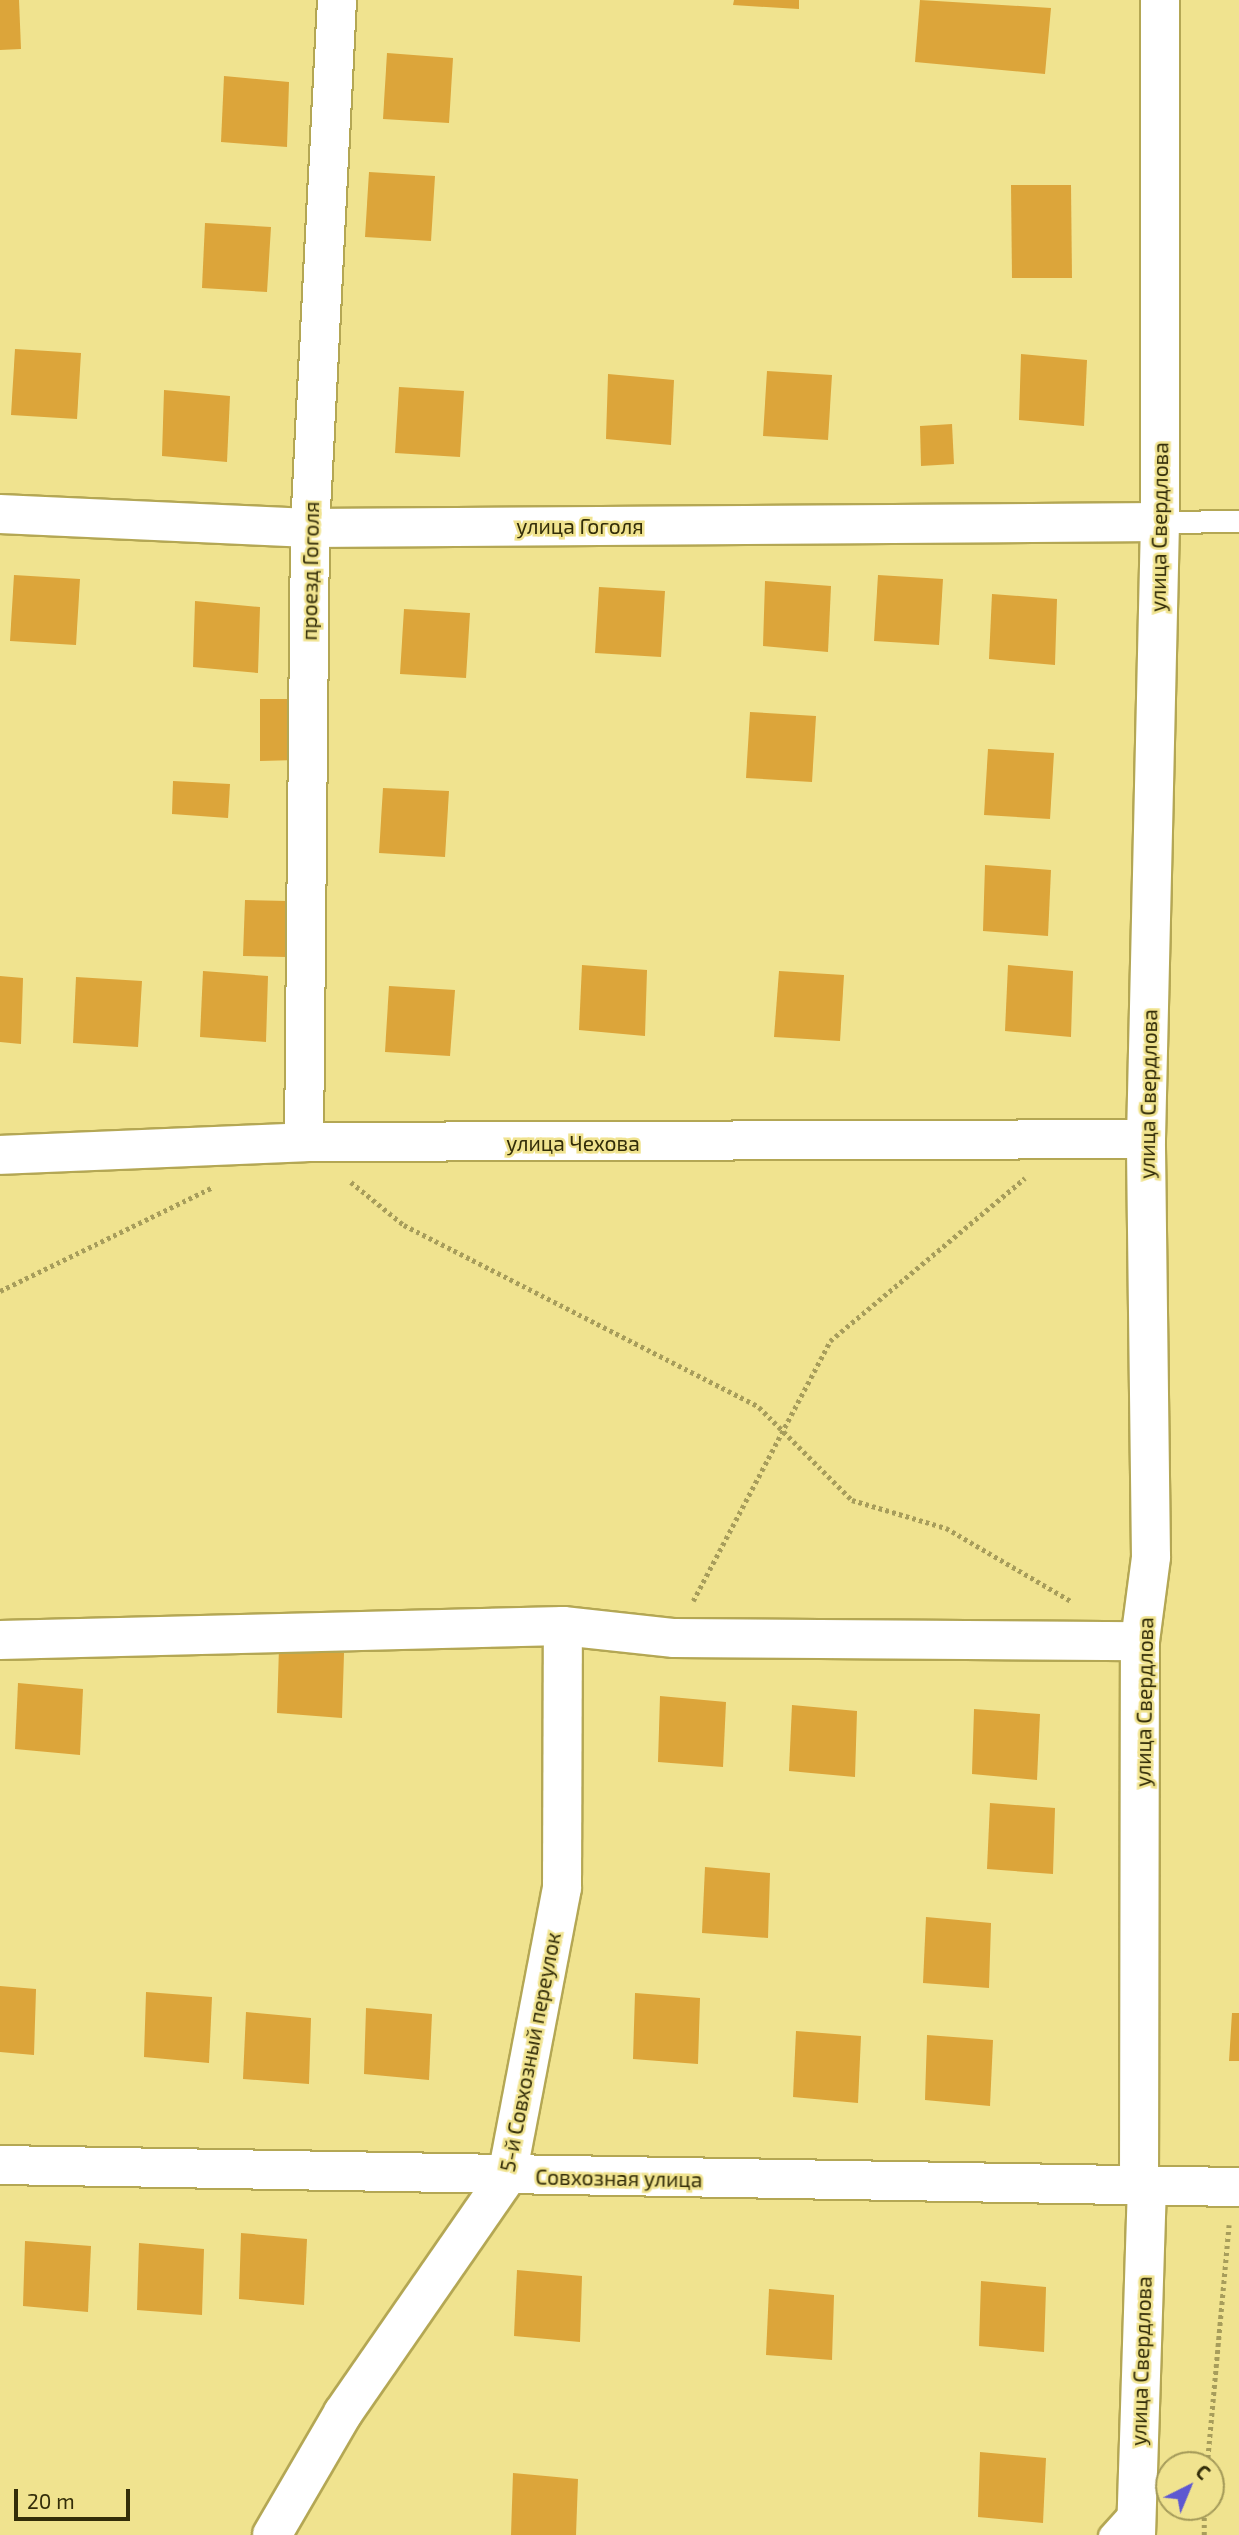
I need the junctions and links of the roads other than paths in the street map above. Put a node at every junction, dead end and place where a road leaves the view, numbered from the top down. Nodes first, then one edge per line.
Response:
1 (337, 0) edge
2 (1160, 0) edge
3 (0, 514) edge
4 (1239, 521) edge
5 (1160, 522) junction
6 (310, 528) junction
7 (1146, 1139) junction
8 (304, 1142) junction
9 (0, 1155) edge
10 (563, 1626) junction
11 (0, 1640) edge
12 (1140, 1641) junction
13 (0, 2165) edge
14 (507, 2176) junction
15 (1236, 2186) edge
16 (1143, 2187) junction
17 (1137, 2520) edge
18 (272, 2535) edge
19 (1109, 2535) edge

1 - 6 street, проезд Гоголя
2 - 5 street, улица Свердлова
3 - 6 street, улица Гоголя
4 - 5 lane
5 - 6 street, улица Гоголя
5 - 7 street, улица Свердлова
6 - 8 street, проезд Гоголя
7 - 8 street, улица Чехова
7 - 12 street, улица Свердлова
8 - 9 street, улица Чехова
10 - 11 street
10 - 12 street
10 - 14 street, 5-й Совхозный переулок
12 - 16 street, улица Свердлова
13 - 14 street, Совхозная улица
14 - 16 street, Совхозная улица
14 - 18 street, 5-й Совхозный переулок
15 - 16 street, Совхозная улица
16 - 17 street, улица Свердлова
17 - 19 lane

